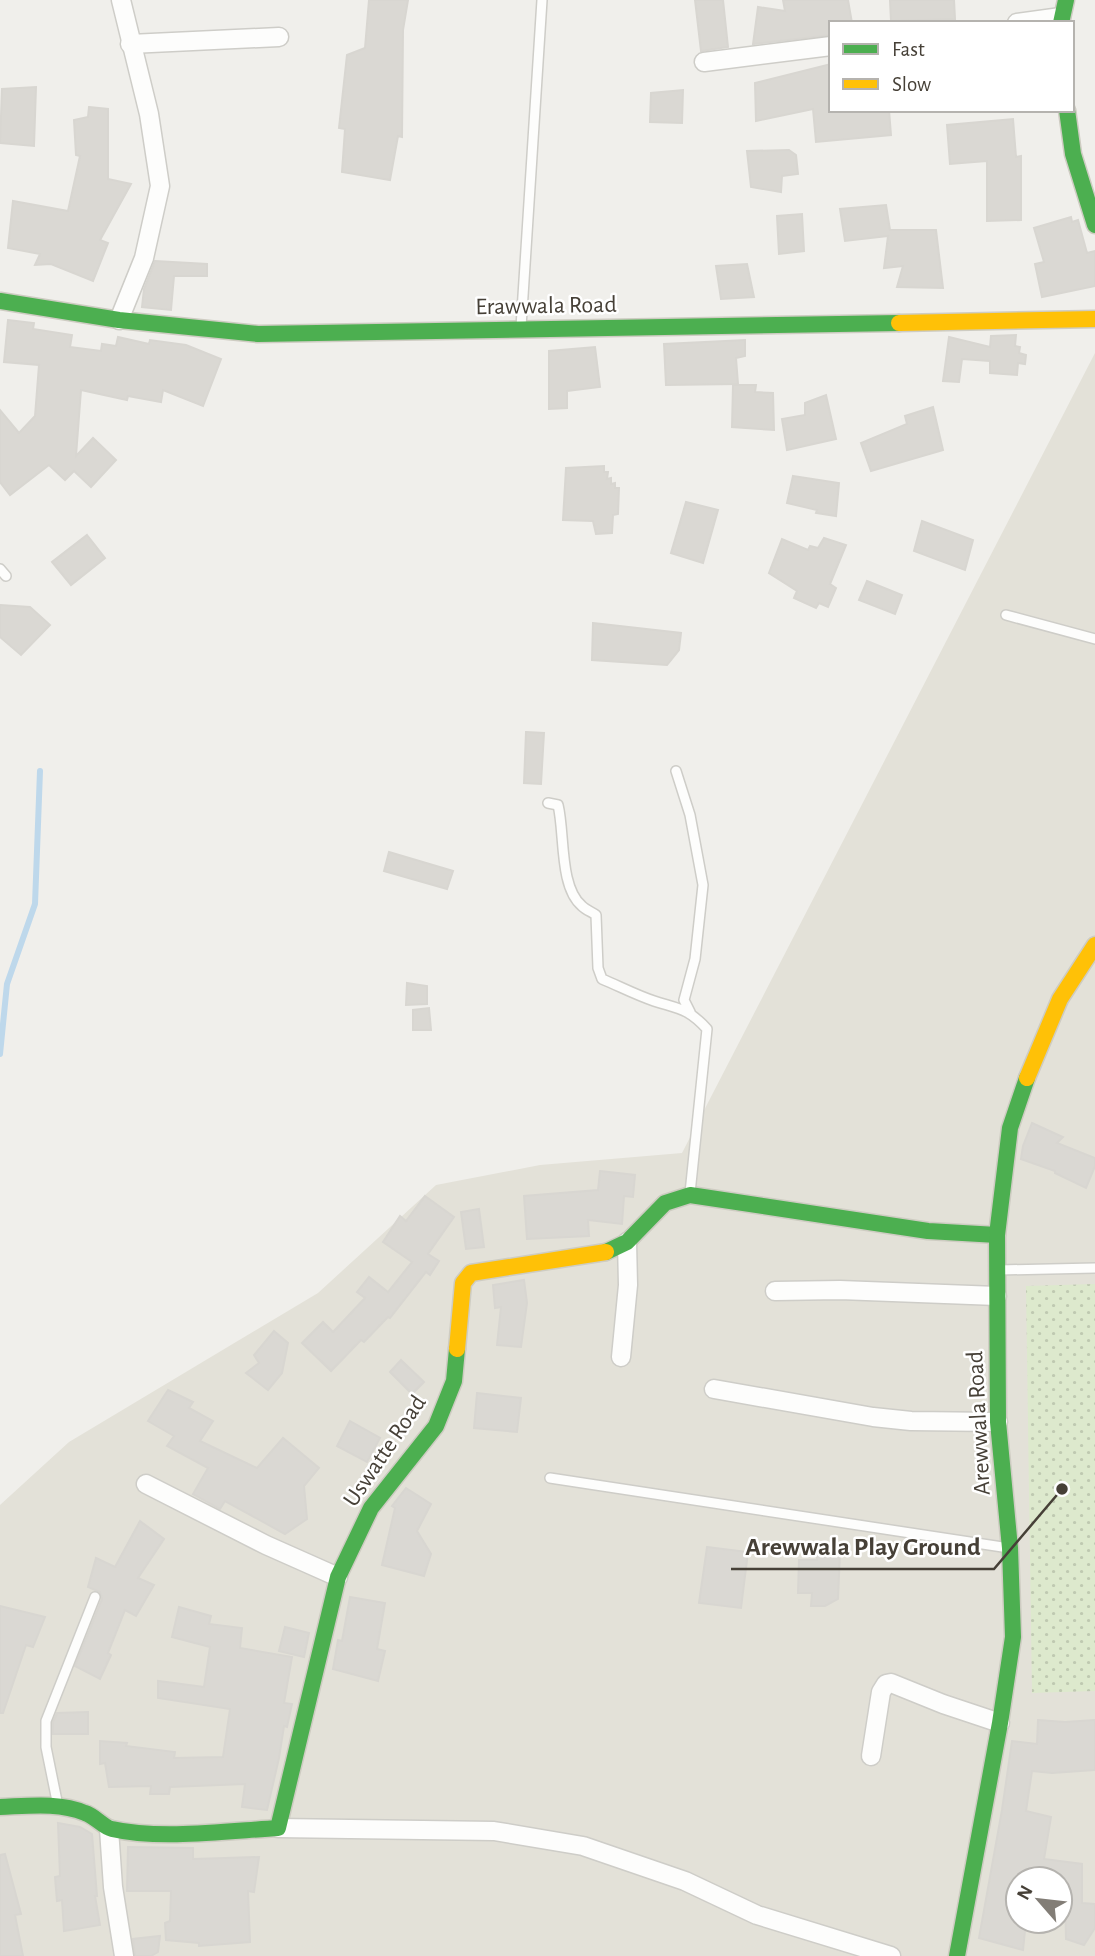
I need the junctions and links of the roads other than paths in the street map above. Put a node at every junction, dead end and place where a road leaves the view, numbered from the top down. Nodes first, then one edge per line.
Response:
1 (121, 0) edge
2 (542, 0) edge
3 (1063, 13) edge
4 (1026, 21) edge
5 (279, 37) dead end
6 (130, 44) junction
7 (829, 46) edge
8 (705, 62) dead end
9 (1067, 112) edge
10 (1087, 182) edge
11 (1095, 225) edge
12 (0, 300) edge
13 (1095, 319) edge
14 (119, 320) junction
15 (521, 330) junction
16 (1006, 615) dead end
17 (1095, 639) edge
18 (676, 771) dead end
19 (548, 803) dead end
20 (1095, 945) edge
21 (691, 1013) junction
22 (690, 1195) junction
23 (997, 1235) junction
24 (628, 1242) junction
25 (1095, 1268) edge
26 (997, 1270) junction
27 (775, 1291) dead end
28 (998, 1296) junction
29 (621, 1357) dead end
30 (714, 1389) dead end
31 (998, 1422) junction
32 (550, 1478) dead end
33 (146, 1484) dead end
34 (1010, 1548) junction
35 (338, 1577) junction
36 (95, 1597) dead end
37 (1000, 1723) junction
38 (871, 1756) dead end
39 (0, 1807) edge
40 (58, 1807) junction
41 (278, 1828) junction
42 (109, 1829) junction
43 (124, 1956) edge
44 (891, 1956) edge
45 (957, 1956) edge

1 - 6 street
2 - 15 lane
3 - 4 street
5 - 6 street
6 - 14 street
7 - 8 street
9 - 10 street
10 - 11 street
12 - 14 street, Erawwala Road
13 - 15 street, Erawwala Road
14 - 15 street, Erawwala Road
16 - 17 lane
18 - 21 lane
19 - 21 lane
20 - 23 street, Arewwala Road
21 - 22 lane
22 - 23 street
22 - 24 street, Uswatte Road
23 - 26 street, Arewwala Road
24 - 29 street
24 - 35 street, Uswatte Road
25 - 26 lane
26 - 28 street, Arewwala Road
27 - 28 street
28 - 31 street, Arewwala Road
30 - 31 street
31 - 34 street, Arewwala Road
32 - 34 lane
33 - 35 street
34 - 37 street, Arewwala Road
35 - 41 street, Uswatte Road
36 - 40 lane
37 - 38 street
37 - 45 street, Arewwala Road
39 - 40 street
40 - 42 street
41 - 42 street
41 - 44 street
42 - 43 street

